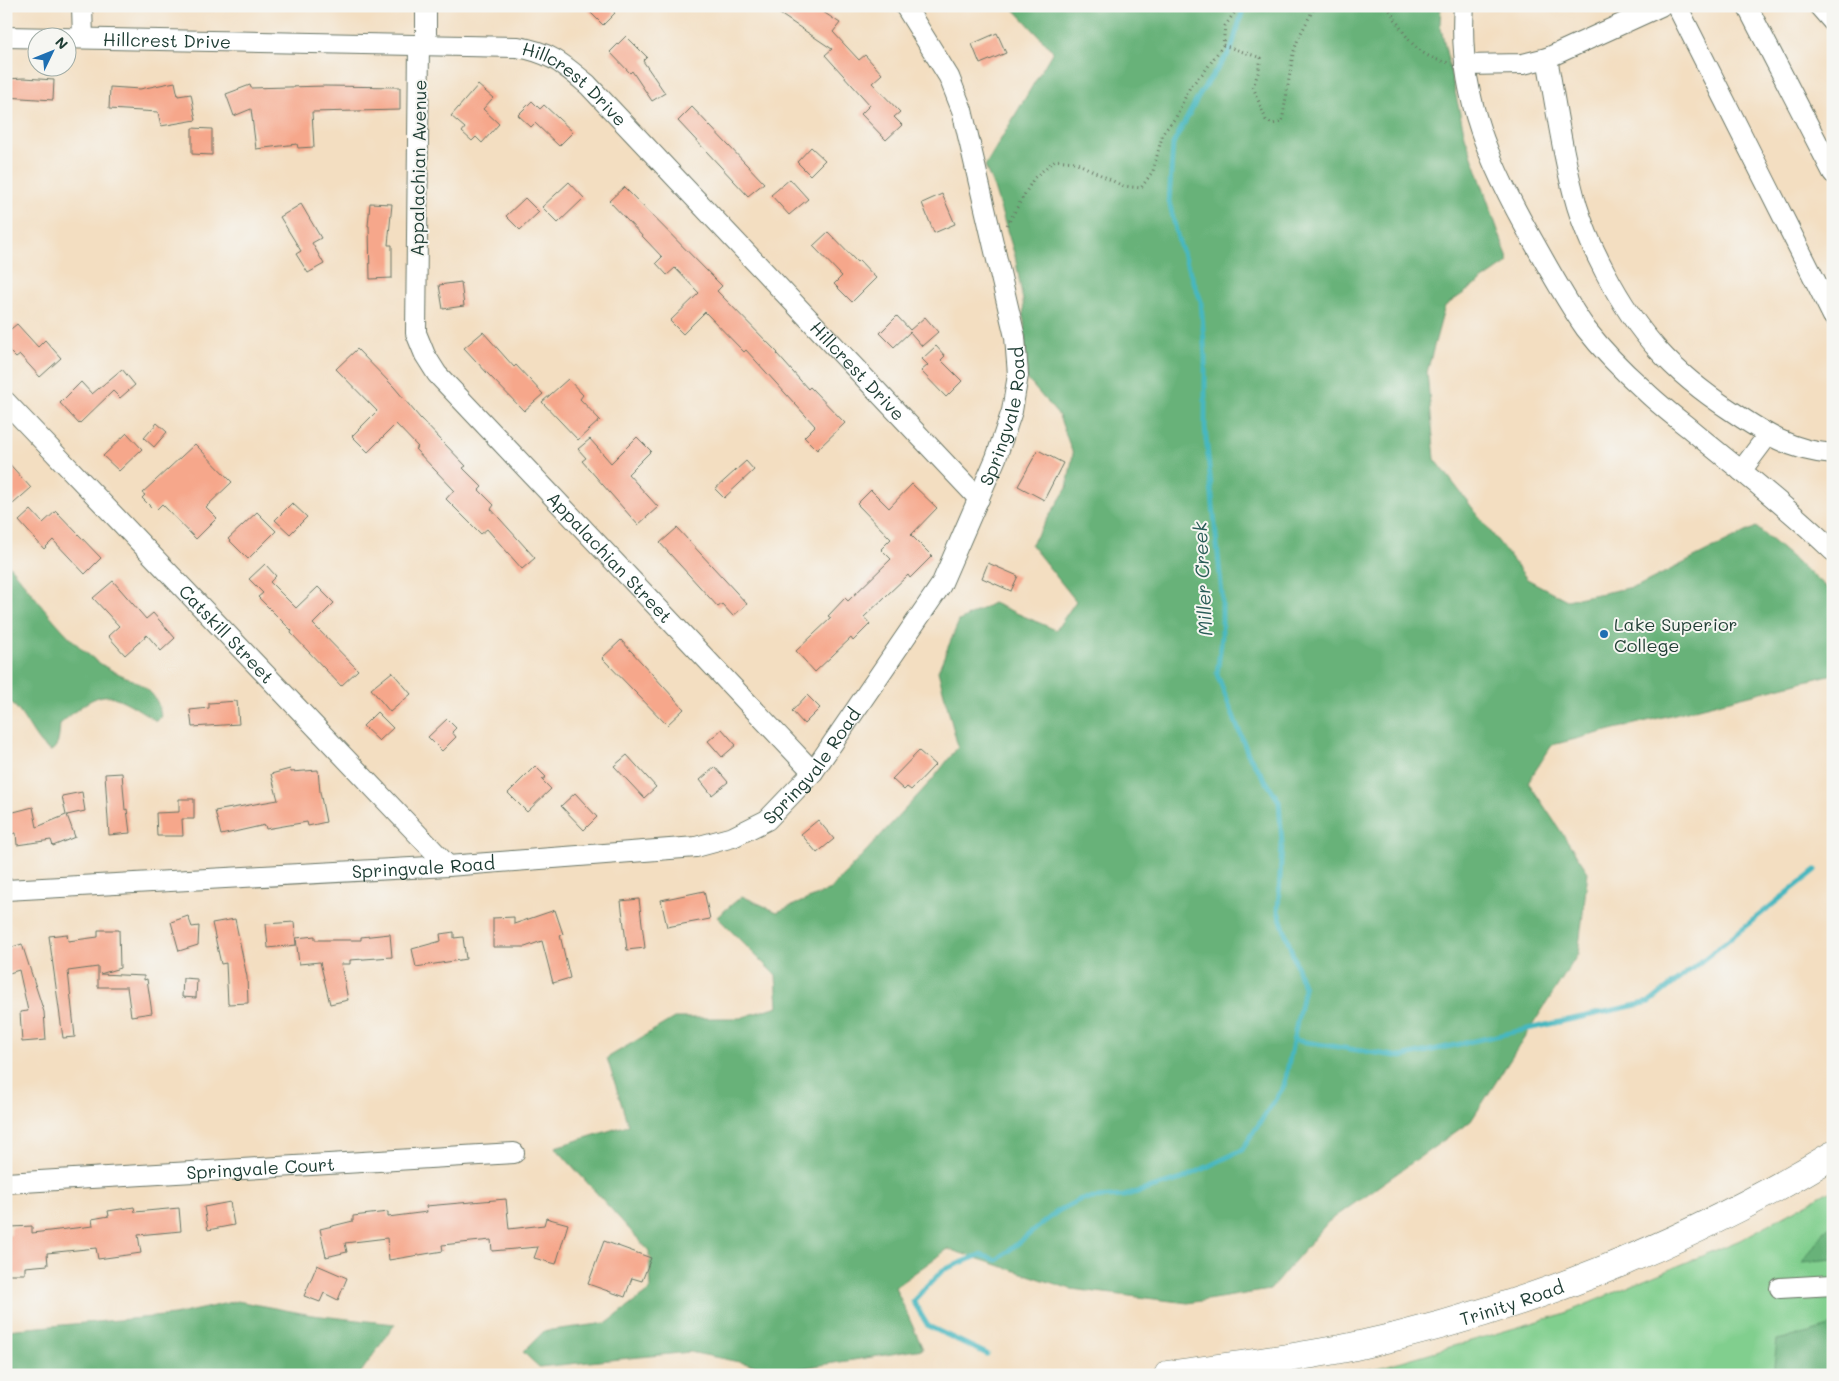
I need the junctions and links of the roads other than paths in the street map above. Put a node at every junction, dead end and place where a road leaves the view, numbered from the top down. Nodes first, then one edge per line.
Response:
1 (82, 6) edge
2 (426, 6) edge
3 (905, 6) edge
4 (1464, 6) edge
5 (1661, 6) edge
6 (1677, 6) edge
7 (1747, 6) edge
8 (1819, 6) edge
9 (1833, 22) edge
10 (6, 37) edge
11 (83, 38) junction
12 (419, 45) junction
13 (1547, 58) junction
14 (1465, 65) junction
15 (1833, 172) edge
16 (1833, 316) edge
17 (416, 333) joint
18 (6, 402) edge
19 (1768, 435) junction
20 (1833, 454) edge
21 (1741, 471) junction
22 (979, 499) junction
23 (1833, 551) edge
24 (813, 772) junction
25 (448, 866) junction
26 (6, 890) edge
27 (514, 1154) dead end
28 (1833, 1155) edge
29 (6, 1183) edge
30 (1833, 1285) edge
31 (1780, 1288) dead end
32 (1168, 1375) edge

1 - 11 street
2 - 12 street, Appalachian Avenue
3 - 22 street, Springvale Road
4 - 14 street
5 - 13 street
6 - 16 street
7 - 15 street
8 - 9 street
10 - 11 street, Hillcrest Drive
11 - 12 street, Hillcrest Drive
12 - 17 street, Appalachian Avenue
12 - 22 street, Hillcrest Drive
13 - 14 street
13 - 19 street
14 - 21 street
17 - 24 street, Appalachian Street
18 - 25 street, Catskill Street
19 - 20 street
19 - 21 street
21 - 23 street
22 - 24 street, Springvale Road
24 - 25 street, Springvale Road
25 - 26 street, Springvale Road
27 - 29 street, Springvale Court
28 - 32 highway, Trinity Road
30 - 31 street

